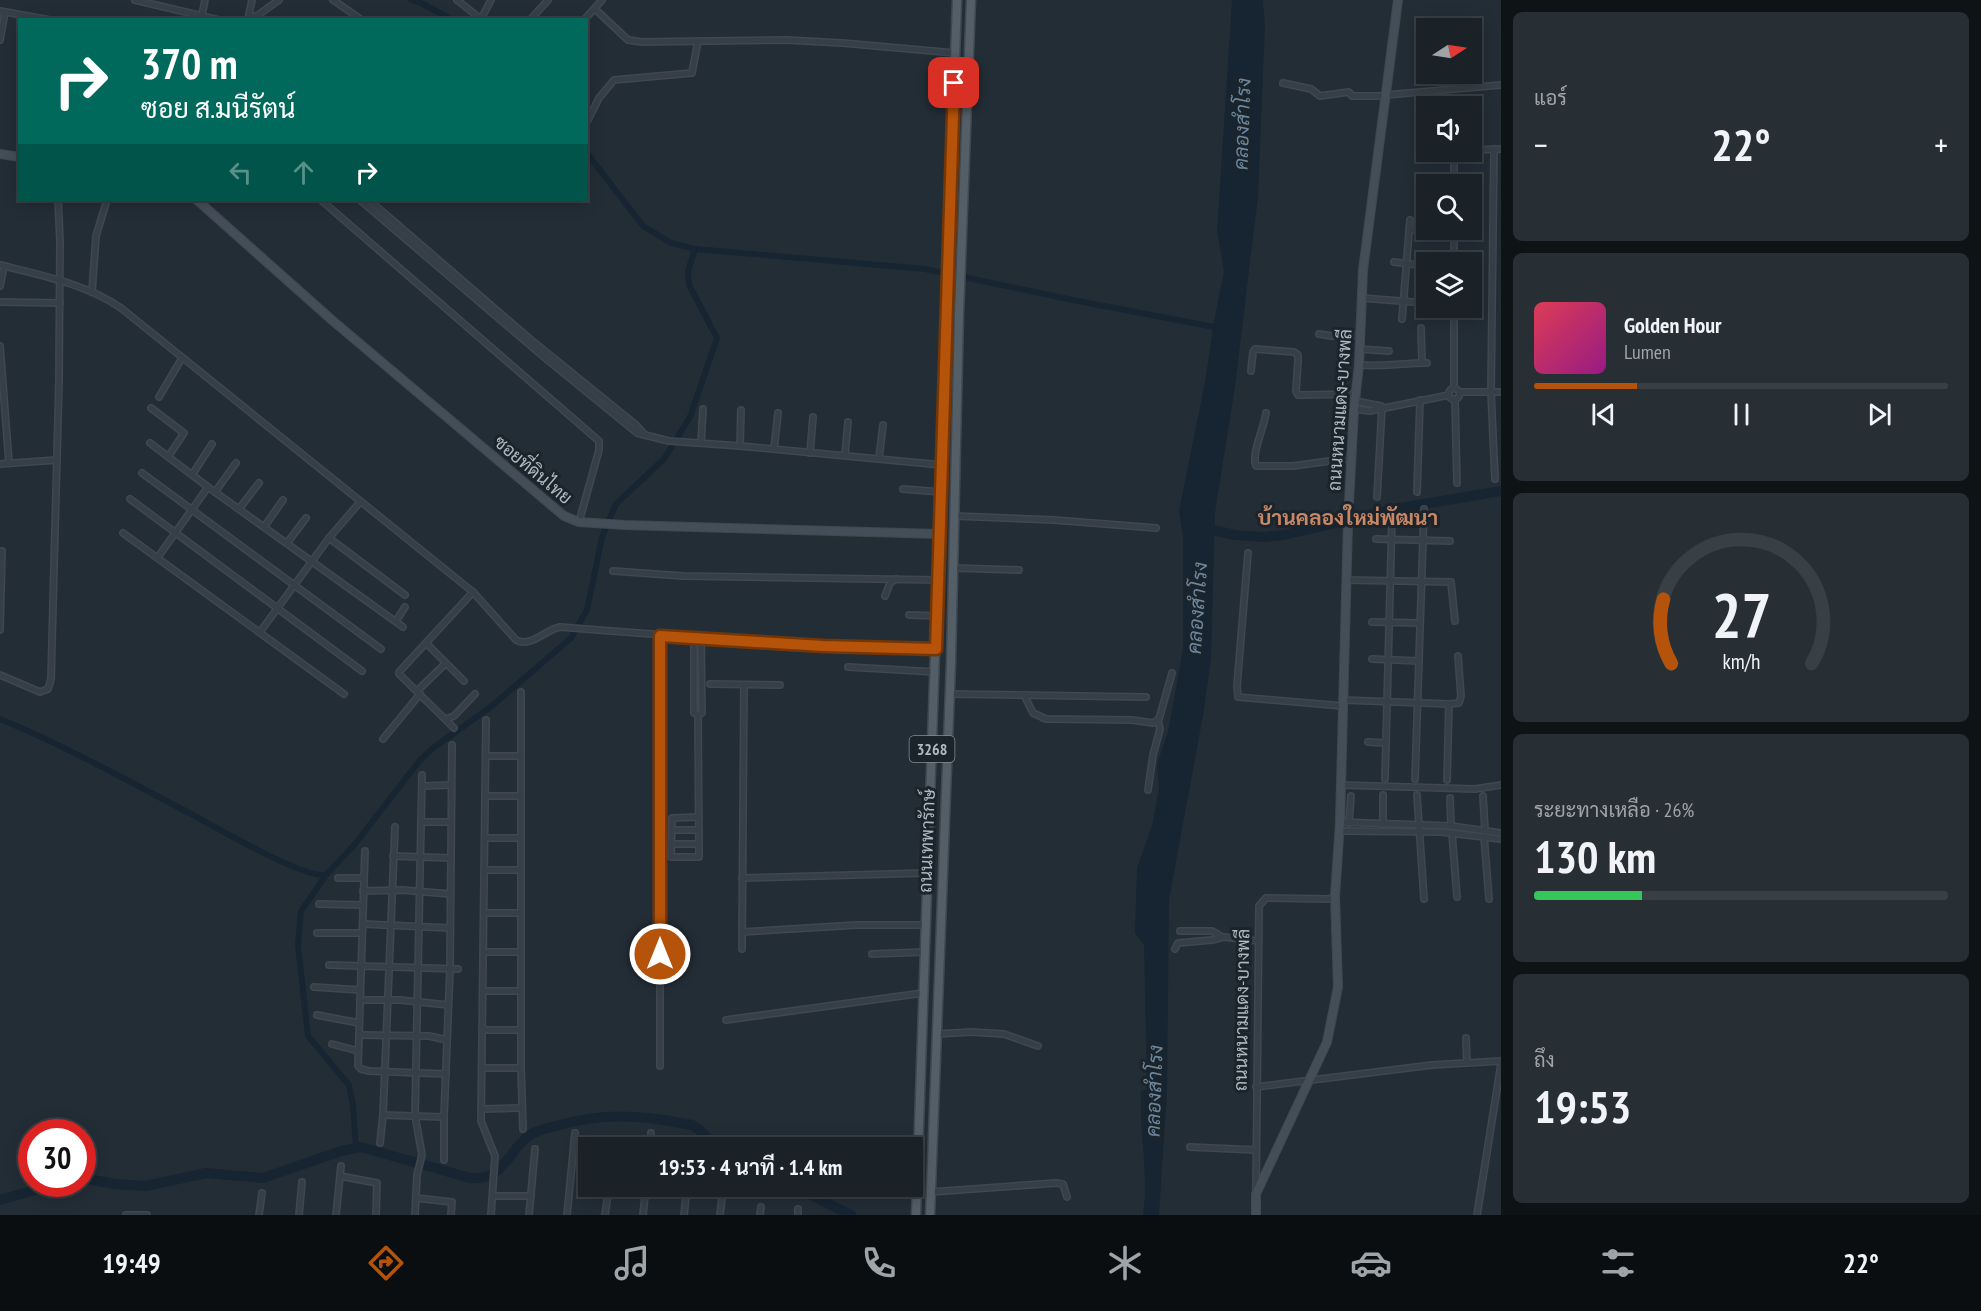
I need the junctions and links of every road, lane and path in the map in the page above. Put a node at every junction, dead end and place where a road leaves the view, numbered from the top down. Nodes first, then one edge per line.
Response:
1 (135, 0) edge
2 (170, 0) edge
3 (205, 0) edge
4 (252, 0) edge
5 (279, 0) edge
6 (333, 0) edge
7 (457, 0) edge
8 (490, 0) edge
9 (548, 0) edge
10 (602, 0) edge
11 (957, 0) edge
12 (971, 0) edge
13 (1398, 0) edge
14 (168, 7) junction
15 (595, 9) junction
16 (3, 11) edge
17 (202, 15) junction
18 (36, 18) edge
19 (212, 18) edge
20 (248, 18) edge
21 (250, 18) edge
22 (359, 18) edge
23 (481, 18) edge
24 (482, 18) edge
25 (532, 18) edge
26 (586, 18) edge
27 (0, 40) edge
28 (698, 41) junction
29 (955, 53) junction
30 (1283, 83) dead end
31 (1501, 85) edge
32 (1386, 95) junction
33 (588, 120) dead end
34 (1498, 149) edge
35 (1482, 150) edge
36 (0, 154) edge
37 (18, 157) edge
38 (58, 201) edge
39 (107, 201) edge
40 (198, 201) edge
41 (322, 201) edge
42 (361, 201) edge
43 (370, 201) edge
44 (1410, 220) dead end
45 (1409, 229) junction
46 (1416, 230) edge
47 (426, 252) junction
48 (1394, 262) dead end
49 (1406, 264) junction
50 (0, 265) edge
51 (1416, 265) edge
52 (3, 271) dead end
53 (60, 281) junction
54 (0, 286) edge
55 (92, 292) junction
56 (1362, 298) junction
57 (1403, 301) junction
58 (0, 302) edge
59 (1416, 302) edge
60 (60, 303) junction
61 (1454, 318) edge
62 (1402, 319) dead end
63 (1421, 328) dead end
64 (1319, 334) dead end
65 (1360, 335) junction
66 (0, 345) edge
67 (1359, 349) junction
68 (1389, 351) dead end
69 (182, 358) junction
70 (1359, 365) junction
71 (1251, 371) dead end
72 (1457, 390) junction
73 (1491, 392) junction
74 (1501, 392) edge
75 (1449, 395) junction
76 (159, 397) dead end
77 (1455, 399) junction
78 (1420, 400) junction
79 (1355, 401) junction
80 (1382, 407) junction
81 (151, 408) dead end
82 (704, 409) dead end
83 (741, 410) dead end
84 (778, 413) dead end
85 (1266, 413) dead end
86 (813, 417) dead end
87 (848, 422) dead end
88 (883, 425) dead end
89 (150, 443) dead end
90 (701, 443) junction
91 (212, 444) dead end
92 (740, 446) junction
93 (774, 449) junction
94 (810, 453) junction
95 (845, 455) junction
96 (168, 457) junction
97 (879, 458) junction
98 (1351, 458) junction
99 (57, 460) junction
100 (9, 463) junction
101 (236, 463) dead end
102 (0, 464) edge
103 (942, 465) junction
104 (142, 473) dead end
105 (192, 475) junction
106 (1495, 478) dead end
107 (259, 483) dead end
108 (1457, 483) dead end
109 (208, 487) junction
110 (903, 489) dead end
111 (215, 492) junction
112 (941, 492) junction
113 (1417, 492) dead end
114 (1377, 497) dead end
115 (130, 499) dead end
116 (283, 500) dead end
117 (360, 502) junction
118 (239, 509) junction
119 (1424, 509) dead end
120 (192, 511) junction
121 (955, 516) junction
122 (1392, 517) dead end
123 (306, 518) dead end
124 (579, 522) junction
125 (264, 527) junction
126 (1156, 528) dead end
127 (123, 533) dead end
128 (176, 533) junction
129 (940, 534) junction
130 (329, 538) junction
131 (1376, 539) dead end
132 (1392, 540) junction
133 (1423, 540) junction
134 (1450, 541) dead end
135 (287, 543) junction
136 (2, 551) dead end
137 (1248, 553) dead end
138 (158, 557) junction
139 (311, 561) junction
140 (953, 568) junction
141 (1019, 570) dead end
142 (613, 571) dead end
143 (898, 579) junction
144 (939, 580) junction
145 (1346, 580) junction
146 (1391, 581) junction
147 (1422, 581) junction
148 (294, 586) junction
149 (473, 592) junction
150 (405, 595) dead end
151 (885, 596) dead end
152 (405, 607) dead end
153 (278, 609) junction
154 (909, 615) dead end
155 (937, 616) junction
156 (396, 621) junction
157 (1455, 621) dead end
158 (1372, 622) dead end
159 (1389, 622) junction
160 (1420, 623) junction
161 (403, 627) dead end
162 (0, 630) edge
163 (261, 632) junction
164 (660, 636) junction
165 (694, 638) junction
166 (701, 639) junction
167 (426, 643) junction
168 (381, 649) dead end
169 (936, 649) junction
170 (1458, 656) dead end
171 (1372, 659) dead end
172 (1388, 660) junction
173 (1419, 661) junction
174 (446, 663) junction
175 (848, 667) dead end
176 (362, 671) dead end
177 (936, 672) junction
178 (1172, 673) dead end
179 (0, 675) edge
180 (464, 681) dead end
181 (710, 684) dead end
182 (744, 685) junction
183 (780, 686) dead end
184 (418, 692) junction
185 (521, 692) dead end
186 (344, 694) dead end
187 (475, 694) dead end
188 (949, 694) junction
189 (1024, 695) junction
190 (1146, 697) dead end
191 (1387, 702) junction
192 (1343, 703) junction
193 (1418, 703) junction
194 (1449, 704) junction
195 (698, 715) junction
196 (446, 719) junction
197 (486, 720) dead end
198 (1158, 721) junction
199 (454, 728) dead end
200 (383, 739) dead end
201 (1368, 742) dead end
202 (1386, 743) junction
203 (452, 745) dead end
204 (486, 756) junction
205 (521, 756) junction
206 (422, 775) dead end
207 (1385, 779) dead end
208 (1415, 779) dead end
209 (1447, 780) dead end
210 (452, 785) junction
211 (1501, 785) edge
212 (423, 786) junction
213 (1341, 786) junction
214 (1148, 790) dead end
215 (1383, 795) dead end
216 (1417, 795) dead end
217 (486, 796) junction
218 (521, 796) junction
219 (1351, 796) dead end
220 (1483, 796) dead end
221 (1450, 798) dead end
222 (699, 817) junction
223 (421, 822) junction
224 (451, 822) junction
225 (1360, 824) junction
226 (1383, 824) junction
227 (1343, 826) junction
228 (395, 827) dead end
229 (1418, 828) junction
230 (672, 830) junction
231 (699, 830) junction
232 (1452, 830) junction
233 (1360, 831) junction
234 (1484, 833) junction
235 (1501, 833) edge
236 (485, 838) junction
237 (521, 838) junction
238 (1501, 839) edge
239 (671, 844) junction
240 (699, 844) junction
241 (365, 851) dead end
242 (393, 856) junction
243 (421, 857) junction
244 (451, 858) junction
245 (485, 870) junction
246 (521, 870) junction
247 (927, 873) junction
248 (338, 878) dead end
249 (364, 878) junction
250 (742, 878) junction
251 (363, 891) junction
252 (392, 891) junction
253 (419, 891) junction
254 (450, 894) junction
255 (1335, 896) junction
256 (1457, 897) dead end
257 (1424, 899) dead end
258 (1489, 899) dead end
259 (319, 904) dead end
260 (363, 905) junction
261 (484, 913) junction
262 (521, 913) junction
263 (363, 924) junction
264 (390, 925) junction
265 (926, 925) junction
266 (419, 927) junction
267 (450, 928) junction
268 (1180, 931) dead end
269 (742, 932) junction
270 (317, 933) dead end
271 (362, 933) junction
272 (1222, 937) junction
273 (1257, 941) junction
274 (742, 949) dead end
275 (1175, 949) dead end
276 (521, 951) junction
277 (484, 952) junction
278 (925, 952) junction
279 (872, 954) dead end
280 (329, 965) dead end
281 (361, 968) junction
282 (390, 968) junction
283 (418, 968) junction
284 (450, 969) junction
285 (458, 969) dead end
286 (314, 987) dead end
287 (360, 990) junction
288 (521, 991) junction
289 (483, 992) junction
290 (923, 993) junction
291 (360, 1000) junction
292 (388, 1000) junction
293 (418, 1003) junction
294 (448, 1005) junction
295 (318, 1015) dead end
296 (726, 1020) dead end
297 (359, 1023) junction
298 (483, 1030) junction
299 (521, 1030) junction
300 (387, 1034) junction
301 (936, 1034) junction
302 (358, 1035) junction
303 (416, 1036) junction
304 (1466, 1038) dead end
305 (447, 1040) junction
306 (332, 1044) dead end
307 (1038, 1046) dead end
308 (358, 1051) junction
309 (1501, 1062) edge
310 (1467, 1063) junction
311 (660, 1066) dead end
312 (482, 1068) junction
313 (521, 1068) junction
314 (385, 1071) junction
315 (416, 1072) junction
316 (446, 1074) junction
317 (1309, 1081) junction
318 (1256, 1087) junction
319 (920, 1089) junction
320 (934, 1089) junction
321 (521, 1108) junction
322 (482, 1109) junction
323 (383, 1115) junction
324 (415, 1115) junction
325 (444, 1117) junction
326 (523, 1129) dead end
327 (575, 1133) dead end
328 (651, 1133) dead end
329 (651, 1137) edge
330 (380, 1143) dead end
331 (574, 1143) junction
332 (578, 1143) edge
333 (1190, 1147) dead end
334 (535, 1149) dead end
335 (1256, 1150) junction
336 (444, 1160) dead end
337 (341, 1166) dead end
338 (340, 1176) junction
339 (302, 1182) dead end
340 (931, 1192) junction
341 (262, 1193) dead end
342 (493, 1193) junction
343 (1256, 1194) junction
344 (531, 1196) junction
345 (607, 1197) edge
346 (645, 1197) edge
347 (686, 1197) edge
348 (722, 1197) edge
349 (1067, 1197) dead end
350 (416, 1198) junction
351 (761, 1207) dead end
352 (126, 1215) edge
353 (147, 1215) edge
354 (260, 1215) edge
355 (298, 1215) edge
356 (336, 1215) edge
357 (376, 1215) edge
358 (415, 1215) edge
359 (452, 1215) edge
360 (491, 1215) edge
361 (530, 1215) edge
362 (567, 1215) edge
363 (605, 1215) edge
364 (643, 1215) edge
365 (684, 1215) edge
366 (720, 1215) edge
367 (760, 1215) edge
368 (916, 1215) edge
369 (930, 1215) edge
370 (1256, 1215) edge
371 (1477, 1215) edge

1 - 14 street
2 - 14 street
3 - 17 street
4 - 20 street
5 - 21 street
6 - 22 street
7 - 23 street
8 - 24 street
9 - 25 street
10 - 15 street
11 - 29 main road, ถนนเทพารักษ์ / 3268
12 - 121 main road, ถนนเทพารักษ์ / 3268
13 - 32 main road, ถนนหนามแดง-บางพลี
14 - 17 street
15 - 26 street
15 - 28 street
16 - 18 street
16 - 27 street
17 - 19 street
28 - 29 street
28 - 33 street
29 - 103 main road, ถนนเทพารักษ์ / 3268
30 - 32 street
31 - 32 street
32 - 56 main road, ถนนหนามแดง-บางพลี
34 - 35 street
34 - 73 street
36 - 37 main road
38 - 53 street
39 - 55 street
40 - 124 main road, ซอยที่ดินไทย
41 - 124 street
42 - 47 street
43 - 47 street
44 - 45 street
45 - 46 street
45 - 49 street
47 - 90 street
48 - 49 street
49 - 51 street
49 - 57 street
50 - 53 street
52 - 54 street
53 - 55 street
53 - 60 street
55 - 69 street
56 - 57 street
56 - 65 main road, ถนนหนามแดง-บางพลี
57 - 59 street
57 - 62 street
58 - 60 street
60 - 99 street
61 - 72 street
63 - 70 street
64 - 65 street
65 - 67 main road, ถนนหนามแดง-บางพลี
66 - 100 street
67 - 68 street
67 - 70 main road, ถนนหนามแดง-บางพลี
69 - 76 street
69 - 117 street
70 - 79 main road, ถนนหนามแดง-บางพลี
71 - 79 street
72 - 73 street
72 - 75 street
72 - 77 street
73 - 74 street
73 - 106 street
75 - 77 street
75 - 78 street
77 - 108 street
78 - 80 street
78 - 113 street
79 - 80 street
79 - 98 main road, ถนนหนามแดง-บางพลี
80 - 114 street
81 - 96 street
82 - 90 street
83 - 92 street
84 - 93 street
85 - 98 street
86 - 94 street
87 - 95 street
88 - 97 street
89 - 96 street
90 - 92 street
91 - 105 street
92 - 93 street
93 - 94 street
94 - 95 street
95 - 97 street
96 - 105 street
97 - 103 street
98 - 145 main road, ถนนหนามแดง-บางพลี
99 - 100 street
99 - 179 street
100 - 102 street
101 - 111 street
103 - 112 main road, ถนนเทพารักษ์ / 3268
104 - 120 street
105 - 109 street
107 - 118 street
109 - 111 street
109 - 120 street
110 - 112 street
111 - 118 street
112 - 129 main road, ถนนเทพารักษ์ / 3268
115 - 128 street
116 - 125 street
117 - 130 street
117 - 149 street
118 - 125 street
119 - 133 street
120 - 128 street
120 - 148 street
121 - 126 street
121 - 140 main road, ถนนเทพารักษ์ / 3268
122 - 132 street
123 - 135 street
124 - 129 main road, ซอยที่ดินไทย
125 - 135 street
127 - 138 street
128 - 138 street
128 - 153 street
129 - 144 main road, ถนนเทพารักษ์ / 3268
130 - 139 street
130 - 150 street
131 - 132 street
132 - 133 street
132 - 146 street
133 - 134 street
133 - 147 street
135 - 139 street
136 - 162 street
137 - 192 street
138 - 163 street
139 - 148 street
139 - 156 street
140 - 141 street
140 - 188 main road, ถนนเทพารักษ์ / 3268
142 - 143 street
143 - 144 street
143 - 151 street
144 - 155 main road, ถนนเทพารักษ์ / 3268
145 - 146 street
145 - 192 main road, ถนนหนามแดง-บางพลี
146 - 147 street
146 - 159 street
147 - 157 street
147 - 160 street
148 - 153 street
148 - 168 street
149 - 164 street
149 - 167 street
152 - 156 street
153 - 163 street
153 - 176 street
154 - 155 street
155 - 169 main road, ถนนเทพารักษ์ / 3268
156 - 161 street
158 - 159 street
159 - 160 street
159 - 172 street
160 - 173 street
163 - 186 street
164 - 165 street
164 - 311 street
165 - 166 street
165 - 195 street
166 - 169 street
166 - 195 street
167 - 174 street
167 - 184 street
169 - 177 main road, ถนนเทพารักษ์ / 3268
170 - 194 street
171 - 172 street
172 - 173 street
172 - 191 street
173 - 193 street
174 - 180 street
174 - 184 street
175 - 177 street
177 - 247 main road, ถนนเทพารักษ์ / 3268
178 - 198 street
181 - 182 street
182 - 183 street
182 - 250 street
184 - 196 street
184 - 200 street
185 - 205 street
187 - 196 street
188 - 189 street
188 - 301 main road, ถนนเทพารักษ์ / 3268
189 - 190 street
189 - 198 street
191 - 192 street
191 - 193 street
191 - 202 street
192 - 213 main road, ถนนหนามแดง-บางพลี
193 - 194 street
193 - 208 street
194 - 209 street
195 - 222 street
196 - 199 street
197 - 204 street
198 - 214 street
201 - 202 street
202 - 207 street
203 - 210 street
204 - 205 street
204 - 217 street
205 - 218 street
206 - 212 street
210 - 212 street
210 - 224 street
211 - 213 street
212 - 223 street
213 - 227 main road, ถนนหนามแดง-บางพลี
215 - 226 street
216 - 229 street
217 - 218 street
217 - 236 street
218 - 237 street
219 - 227 street
220 - 234 street
221 - 232 street
222 - 230 street
222 - 231 street
223 - 224 street
223 - 243 street
224 - 244 street
225 - 226 street
225 - 227 street
225 - 233 street
226 - 229 street
227 - 233 street
227 - 255 main road, ถนนหนามแดง-บางพลี
228 - 242 street
229 - 232 street
229 - 233 street
229 - 257 street
230 - 231 street
230 - 239 street
231 - 240 street
232 - 234 street
232 - 256 street
234 - 235 street
234 - 238 street
234 - 258 street
236 - 237 street
236 - 245 street
237 - 246 street
239 - 240 street
239 - 240 street
241 - 249 street
242 - 243 street
242 - 252 street
243 - 244 street
243 - 253 street
244 - 254 street
245 - 246 street
245 - 261 street
246 - 262 street
247 - 250 street
247 - 265 main road, ถนนเทพารักษ์ / 3268
248 - 249 street
249 - 251 street
250 - 269 street
251 - 252 street
251 - 260 street
252 - 253 street
252 - 264 street
253 - 254 street
253 - 266 street
254 - 267 street
255 - 273 street, ถนนหนามแดง-บางพลี
255 - 317 main road, ถนนหนามแดง-บางพลี
259 - 260 street
260 - 263 street
261 - 262 street
261 - 277 street
262 - 276 street
263 - 264 street
263 - 271 street
264 - 266 street
264 - 282 street
265 - 269 street
265 - 278 main road, ถนนเทพารักษ์ / 3268
266 - 267 street
266 - 283 street
267 - 284 street
268 - 272 street
269 - 274 street
270 - 271 street
271 - 281 street
272 - 273 street
272 - 275 street
273 - 318 street, ถนนหนามแดง-บางพลี
276 - 277 street
276 - 288 street
277 - 289 street
278 - 279 street
278 - 290 main road, ถนนเทพารักษ์ / 3268
280 - 281 street
281 - 282 street
281 - 287 street
282 - 283 street
282 - 292 street
283 - 284 street
283 - 293 street
284 - 285 street
284 - 294 street
286 - 287 street
287 - 291 street
288 - 289 street
288 - 299 street
289 - 298 street
290 - 296 street
290 - 319 main road, ถนนเทพารักษ์ / 3268
291 - 292 street
291 - 297 street
292 - 293 street
292 - 300 street
293 - 294 street
293 - 303 street
294 - 305 street
295 - 297 street
297 - 302 street
298 - 299 street
298 - 312 street
299 - 313 street
300 - 302 street
300 - 303 street
300 - 314 street
301 - 307 street
301 - 320 main road, ถนนเทพารักษ์ / 3268
302 - 308 street
303 - 305 street
303 - 315 street
304 - 310 street
305 - 316 street
306 - 308 street
308 - 314 street
309 - 310 street
309 - 371 street
310 - 317 street
312 - 313 street
312 - 322 street
313 - 321 street
314 - 315 street
314 - 323 street
315 - 316 street
315 - 324 street
316 - 325 street
317 - 318 street
317 - 343 main road, ถนนหนามแดง-บางพลี
318 - 335 street, ถนนหนามแดง-บางพลี
319 - 320 main road
319 - 368 main road, ถนนเทพารักษ์ / 3268
320 - 340 main road, ถนนเทพารักษ์ / 3268
321 - 322 street
321 - 326 street
322 - 342 street
323 - 324 street
323 - 330 street
324 - 325 street
324 - 350 street
325 - 336 street
327 - 331 street
328 - 329 street
331 - 332 street
331 - 362 street
333 - 335 street
334 - 344 street
335 - 343 street, ถนนหนามแดง-บางพลี
337 - 338 street
338 - 356 street
338 - 357 street
339 - 355 street
340 - 349 street
340 - 369 main road, ถนนเทพารักษ์ / 3268
341 - 354 street
342 - 344 street
342 - 360 street
343 - 370 main road, ถนนหนามแดง-บางพลี
344 - 361 street
345 - 363 street
346 - 364 street
347 - 365 street
348 - 366 street
350 - 358 street
350 - 359 street
351 - 367 street
352 - 353 street

